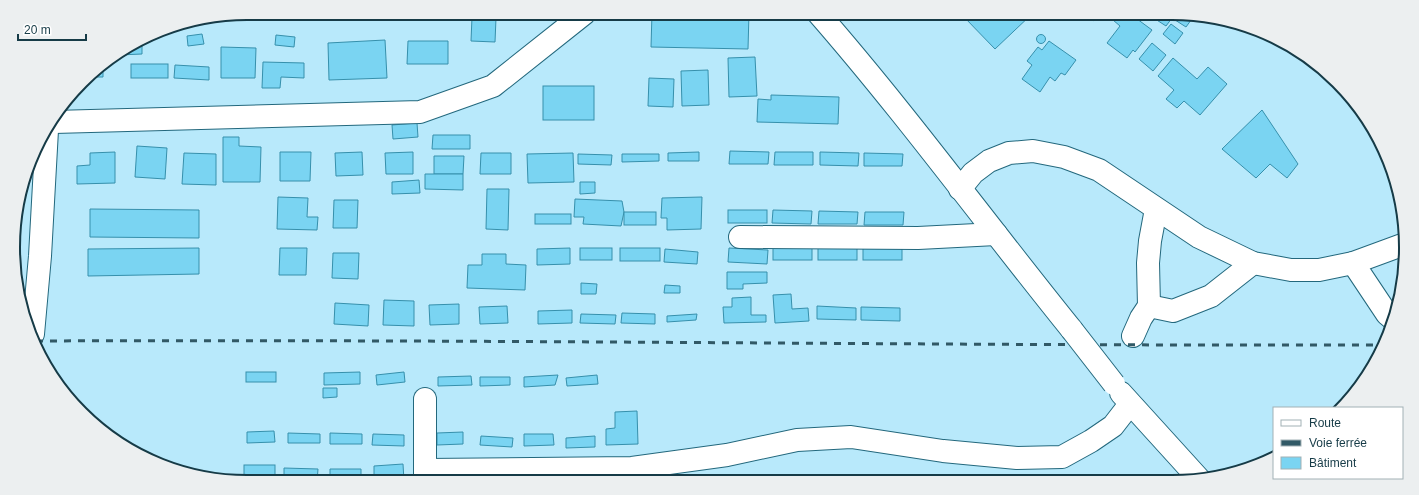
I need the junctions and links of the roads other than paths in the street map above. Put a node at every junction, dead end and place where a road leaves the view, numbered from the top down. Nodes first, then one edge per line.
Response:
1 (576, 20) edge
2 (824, 20) edge
3 (57, 122) edge
4 (46, 141) edge
5 (960, 189) junction
6 (1156, 209) junction
7 (996, 234) junction
8 (740, 237) dead end
9 (1399, 246) edge
10 (1253, 263) junction
11 (1353, 263) junction
12 (1149, 306) junction
13 (1389, 315) edge
14 (34, 326) edge
15 (1133, 336) dead end
16 (426, 399) dead end
17 (1130, 404) junction
18 (684, 461) junction
19 (1194, 474) edge
20 (425, 475) edge
21 (451, 475) edge
22 (676, 475) edge

1 - 3 street
2 - 5 street
4 - 14 street
5 - 6 street
5 - 7 street
6 - 10 street
6 - 12 street
7 - 8 street
7 - 17 street, bridge
9 - 11 street
10 - 11 street
10 - 12 street
11 - 13 street
12 - 15 street
16 - 20 street
17 - 18 street
17 - 19 street
18 - 21 street
18 - 22 street

